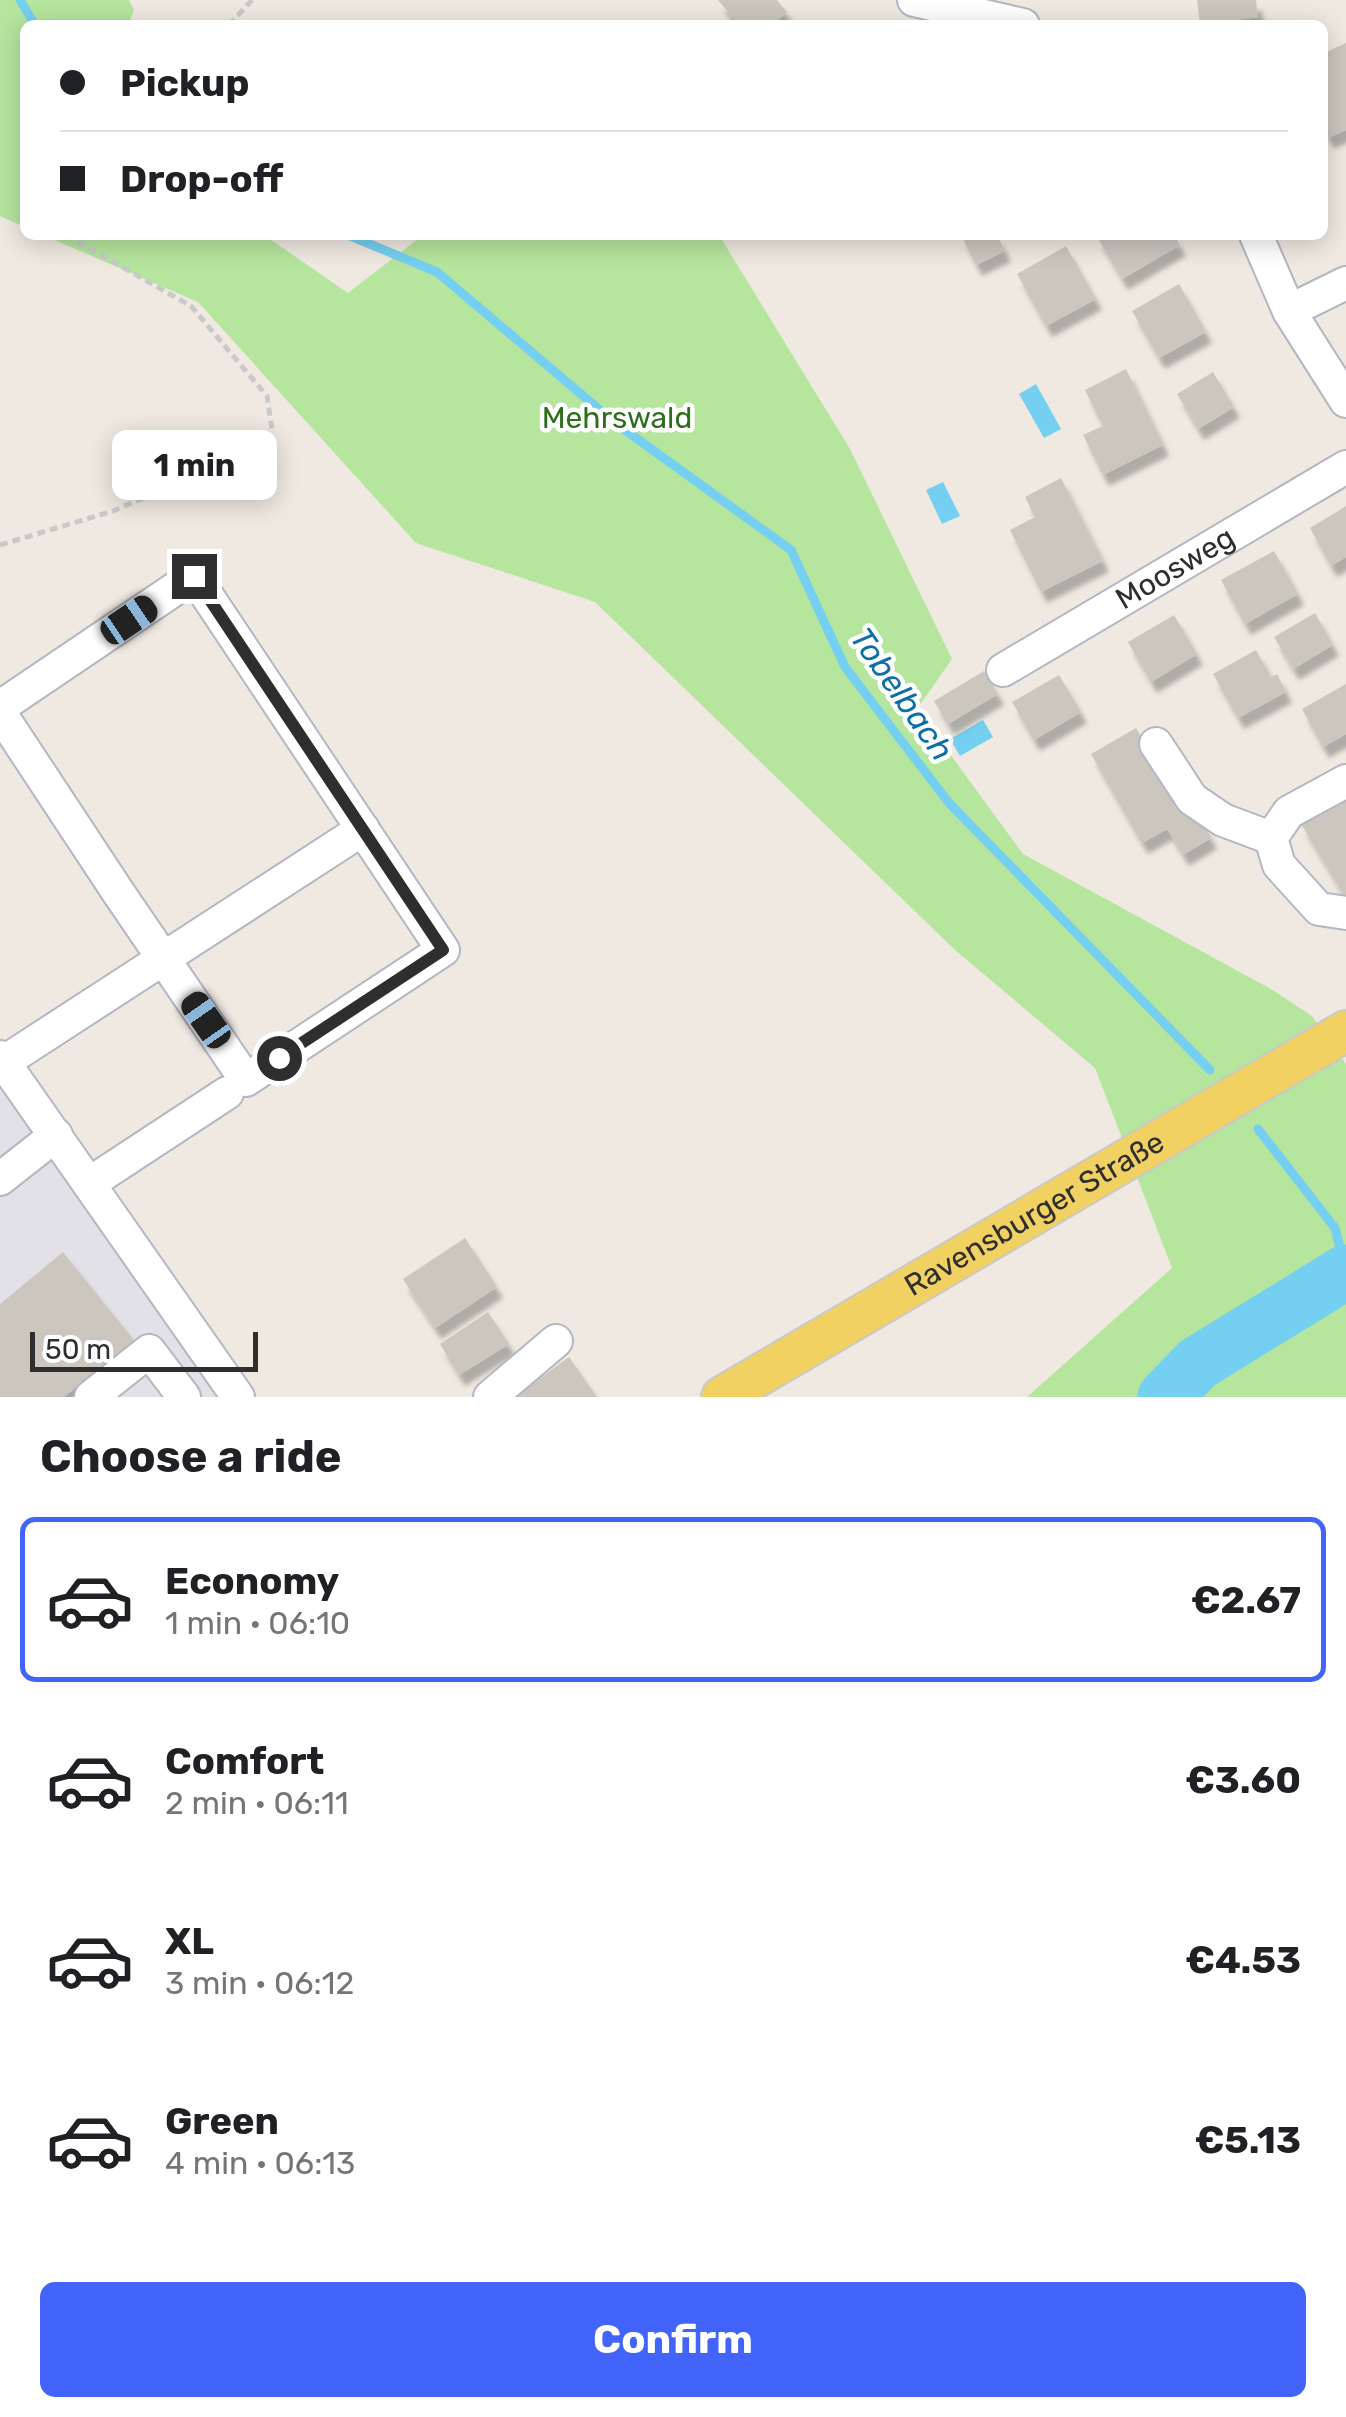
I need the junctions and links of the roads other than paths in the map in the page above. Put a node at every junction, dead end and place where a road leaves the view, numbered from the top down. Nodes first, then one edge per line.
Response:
1 (914, 0) edge
2 (1001, 20) edge
3 (1258, 240) edge
4 (1346, 283) edge
5 (1290, 310) junction
6 (1346, 402) edge
7 (1346, 467) edge
8 (1003, 670) dead end
9 (0, 710) edge
10 (1156, 744) dead end
11 (1346, 780) edge
12 (363, 828) junction
13 (1271, 838) junction
14 (1346, 913) edge
15 (164, 958) junction
16 (1346, 1031) edge
17 (2, 1060) edge
18 (228, 1093) dead end
19 (56, 1135) junction
20 (0, 1179) edge
21 (90, 1183) junction
22 (556, 1341) dead end
23 (90, 1397) edge
24 (184, 1397) edge
25 (238, 1397) edge
26 (490, 1397) edge
27 (722, 1397) edge

1 - 2 street
3 - 5 street
4 - 5 street
5 - 6 street
7 - 8 street, Moosweg
9 - 12 street
9 - 15 street
10 - 13 street
11 - 13 street
12 - 15 street
12 - 15 street
13 - 14 street
15 - 17 street
16 - 27 main road, Ravensburger Straße
17 - 19 street
18 - 21 street
19 - 20 street
19 - 21 street
21 - 25 street
22 - 26 street
23 - 24 street

